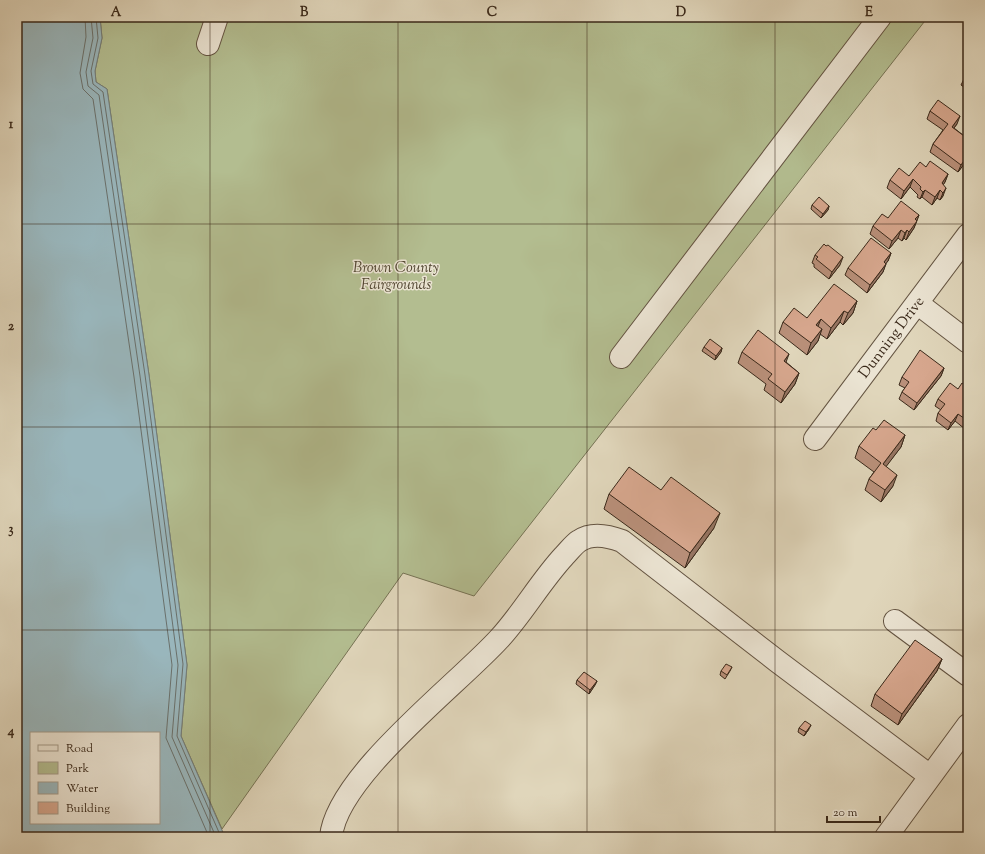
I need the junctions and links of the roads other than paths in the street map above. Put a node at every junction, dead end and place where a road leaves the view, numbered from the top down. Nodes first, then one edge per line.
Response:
1 (217, 17) edge
2 (880, 17) edge
3 (208, 44) dead end
4 (968, 235) edge
5 (917, 303) junction
6 (968, 342) edge
7 (621, 357) dead end
8 (815, 439) dead end
9 (895, 621) dead end
10 (968, 675) edge
11 (968, 725) edge
12 (930, 776) junction
13 (331, 837) edge
14 (886, 837) edge

1 - 3 street
2 - 7 street
4 - 5 street, Dunning Drive
5 - 6 street
5 - 8 street, Dunning Drive
9 - 10 street
11 - 12 street
12 - 13 street
12 - 14 street

